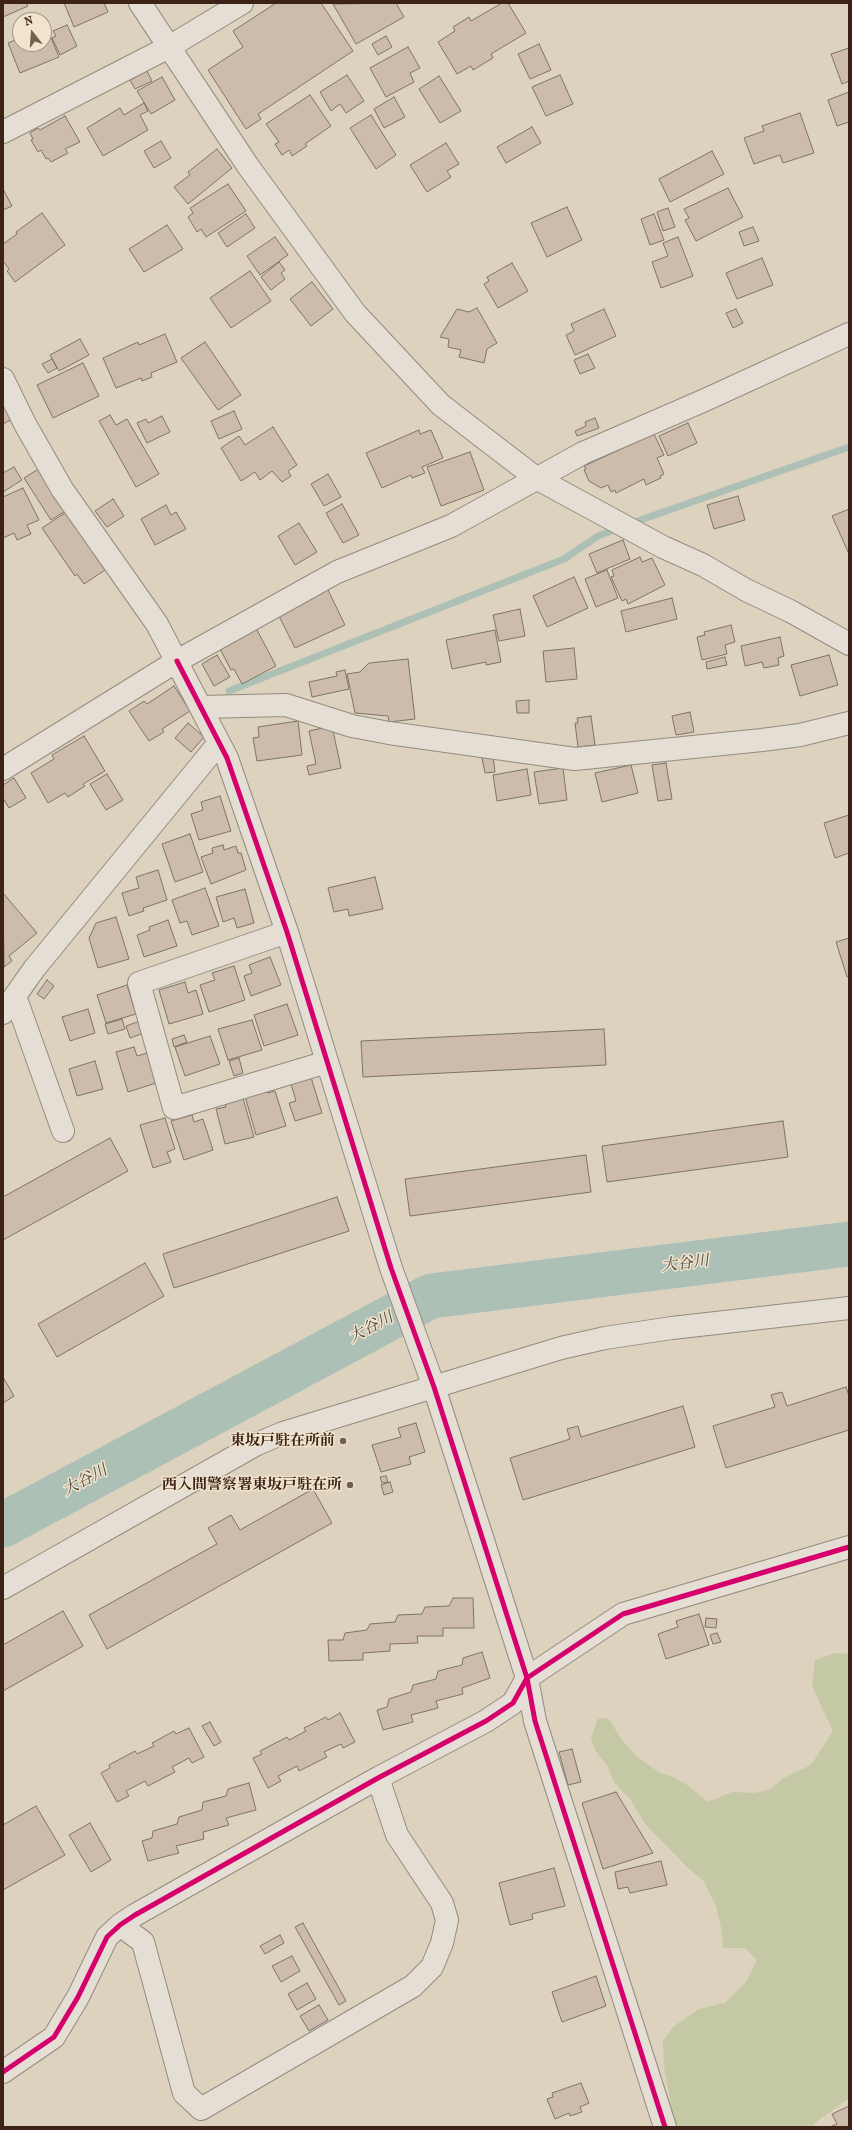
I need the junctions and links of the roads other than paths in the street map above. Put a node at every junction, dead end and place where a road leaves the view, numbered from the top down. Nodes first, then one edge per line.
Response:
1 (140, 3) edge
2 (242, 3) edge
3 (169, 47) junction
4 (3, 132) edge
5 (849, 334) edge
6 (3, 379) edge
7 (536, 478) junction
8 (849, 644) edge
9 (177, 661) junction
10 (201, 708) junction
11 (849, 723) edge
12 (219, 743) junction
13 (3, 769) edge
14 (287, 932) junction
15 (15, 996) junction
16 (3, 1013) edge
17 (327, 1062) junction
18 (63, 1131) dead end
19 (849, 1308) edge
20 (434, 1387) junction
21 (849, 1547) edge
22 (3, 1588) edge
23 (526, 1678) junction
24 (378, 1778) junction
25 (120, 1925) junction
26 (3, 2072) edge
27 (665, 2127) edge

1 - 3 street
2 - 3 street
3 - 4 street
3 - 7 street
5 - 7 street
6 - 9 street
7 - 8 street
7 - 9 street
9 - 10 street
9 - 13 street
10 - 11 street
10 - 12 street
12 - 14 street
12 - 15 street
14 - 17 street
14 - 17 street
15 - 16 street
15 - 18 street
17 - 20 street
19 - 20 street
20 - 22 street
20 - 23 street
21 - 23 street
23 - 24 street
23 - 27 street
24 - 25 street
24 - 25 street
25 - 26 street

